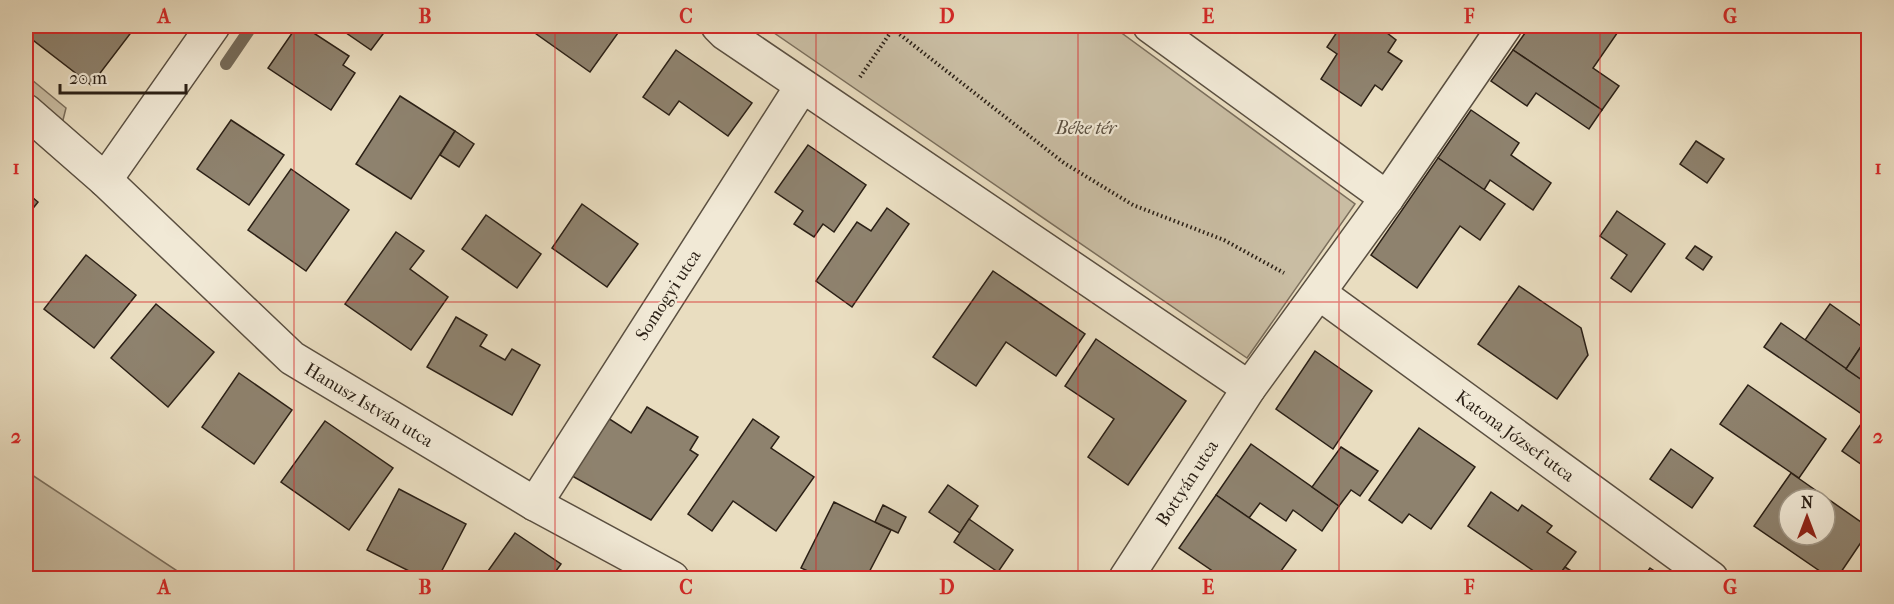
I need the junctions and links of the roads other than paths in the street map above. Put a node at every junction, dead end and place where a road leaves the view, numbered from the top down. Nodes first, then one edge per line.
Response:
1 (213, 26) edge
2 (718, 26) edge
3 (1150, 26) edge
4 (1505, 26) edge
5 (802, 86) junction
6 (26, 111) edge
7 (105, 180) junction
8 (1387, 198) junction
9 (1319, 292) junction
10 (1249, 388) junction
11 (535, 504) junction
12 (672, 579) edge
13 (1126, 579) edge
14 (1711, 579) edge

1 - 7 street
2 - 5 street
3 - 8 street
4 - 8 street
5 - 10 street
5 - 11 street, Somogyi utca
6 - 7 street, Hanusz István utca
7 - 11 street, Hanusz István utca
8 - 9 street
9 - 10 street
9 - 14 street, Katona József utca
10 - 13 street, Bottyán utca
11 - 12 street, Hanusz István utca

